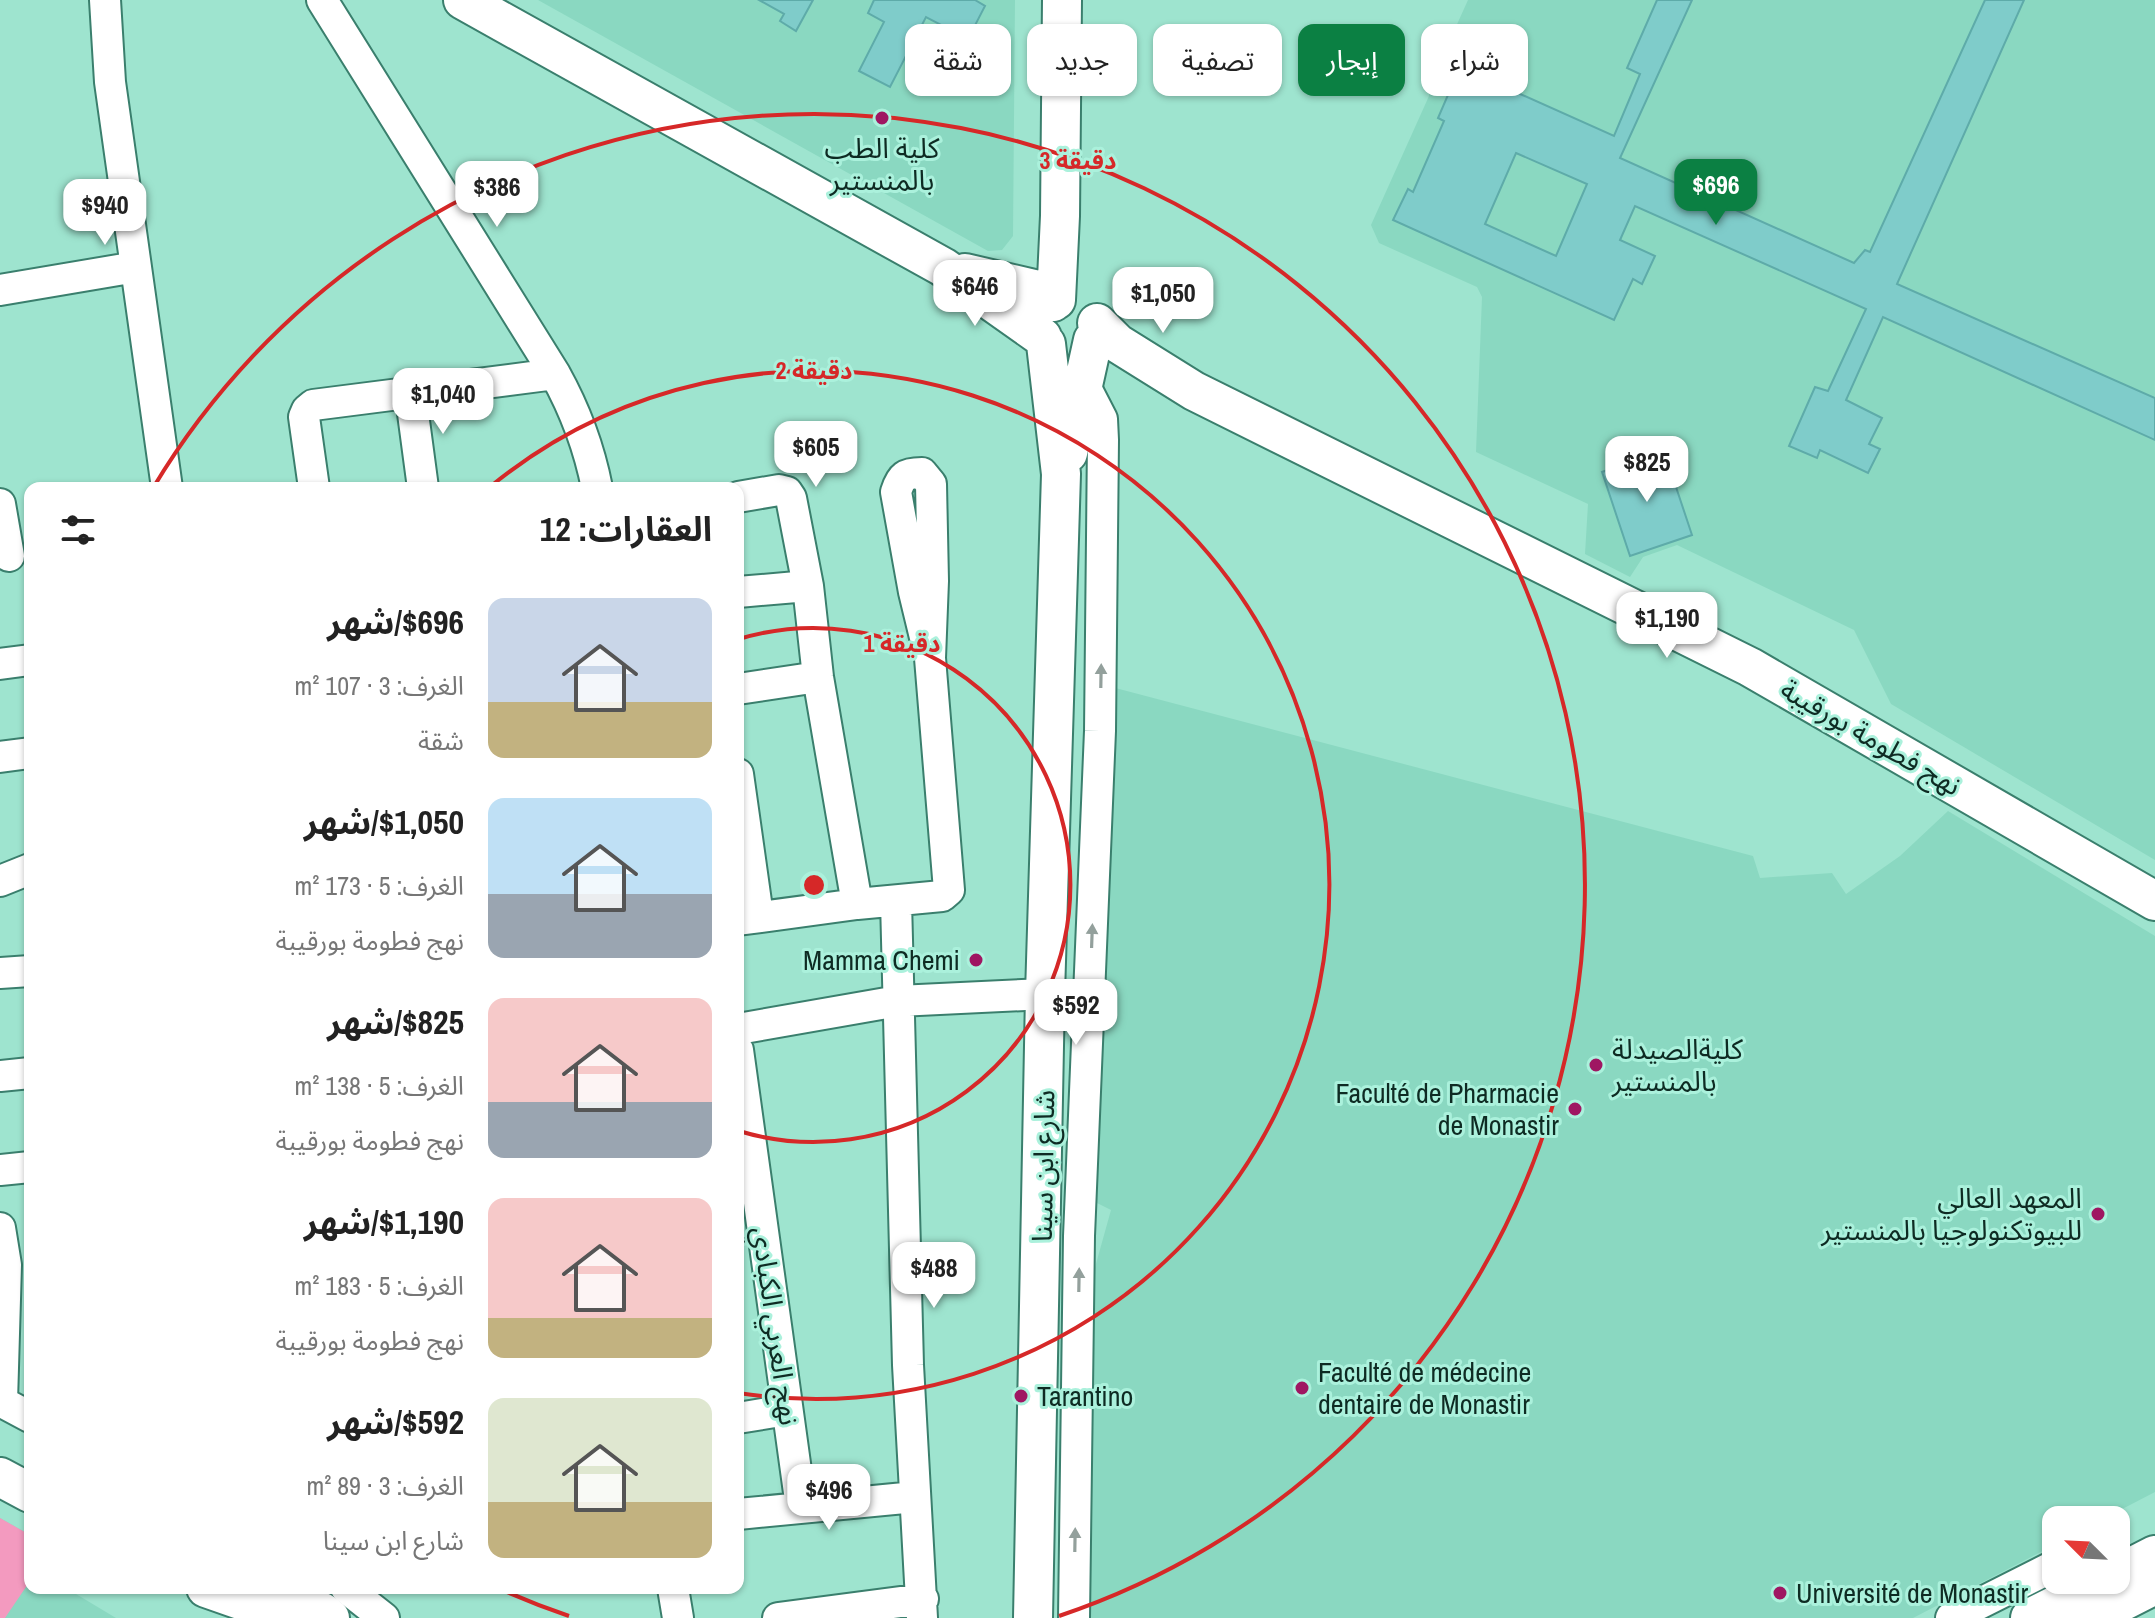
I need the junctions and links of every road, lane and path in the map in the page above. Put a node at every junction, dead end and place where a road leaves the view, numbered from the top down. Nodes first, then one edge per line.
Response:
1 (105, 0) edge
2 (322, 0) edge
3 (463, 0) edge
4 (1062, 0) edge
5 (136, 267) junction
6 (0, 290) edge
7 (1071, 335) junction
8 (555, 374) junction
9 (410, 391) junction
10 (1061, 474) junction
11 (166, 482) edge
12 (313, 482) edge
13 (422, 482) edge
14 (595, 482) edge
15 (744, 496) edge
16 (0, 504) edge
17 (13, 556) edge
18 (808, 586) junction
19 (744, 591) edge
20 (930, 658) junction
21 (24, 661) edge
22 (0, 664) edge
23 (818, 677) junction
24 (744, 688) edge
25 (24, 754) edge
26 (0, 757) edge
27 (744, 860) edge
28 (24, 871) edge
29 (0, 881) edge
30 (896, 901) junction
31 (2155, 901) edge
32 (857, 904) junction
33 (748, 918) edge
34 (24, 971) edge
35 (0, 973) edge
36 (1045, 994) junction
37 (898, 1001) junction
38 (744, 1028) edge
39 (24, 1074) edge
40 (0, 1076) edge
41 (744, 1134) edge
42 (24, 1168) edge
43 (0, 1170) edge
44 (0, 1228) edge
45 (751, 1231) edge
46 (18, 1264) edge
47 (1, 1402) edge
48 (787, 1410) junction
49 (24, 1414) edge
50 (744, 1417) edge
51 (0, 1477) edge
52 (24, 1490) edge
53 (915, 1497) junction
54 (801, 1507) junction
55 (744, 1513) edge
56 (2042, 1572) edge
57 (201, 1594) edge
58 (223, 1594) edge
59 (333, 1594) edge
60 (353, 1594) edge
61 (674, 1594) edge
62 (2080, 1594) edge
63 (2110, 1594) edge
64 (922, 1609) edge
65 (306, 1610) edge
66 (382, 1617) edge
67 (230, 1618) edge
68 (346, 1618) edge
69 (678, 1618) edge
70 (778, 1618) edge
71 (1033, 1618) edge
72 (1074, 1618) edge
73 (1951, 1618) edge
74 (2030, 1618) edge
75 (2090, 1618) edge

1 - 5 street
2 - 8 street
3 - 7 main road
4 - 7 main road
5 - 6 street
5 - 11 street
7 - 10 main road
7 - 10 main road
7 - 31 main road, نهج فطومة بورقيبة
72 -> 7 street
8 - 9 street
8 - 14 street
9 - 12 street
9 - 13 street
10 - 36 main road, شارع ابن سينا
15 - 18 street
16 - 17 street
18 - 19 street
18 - 23 street
20 - 20 street
20 - 30 street
21 - 22 street
23 - 24 street
23 - 32 street
25 - 26 street
27 - 33 street
28 - 29 street
30 - 32 street
30 - 37 street
32 - 33 street
34 - 35 street
36 - 37 street
36 - 71 main road, شارع ابن سينا
37 - 38 street
37 - 53 street
39 - 40 street
41 - 45 street, نهج العربي الكبادي
42 - 43 street
44 - 46 street
45 - 48 street, نهج العربي الكبادي
46 - 47 street
47 - 49 street
48 - 50 street
48 - 54 street, نهج العربي الكبادي
51 - 52 main road
53 - 54 street
53 - 64 street
54 - 55 street
56 - 73 street
57 - 67 main road
58 - 65 main road
59 - 65 street
60 - 66 street
61 - 69 street
62 - 74 main road
63 - 75 main road
64 - 70 street
66 - 68 street

